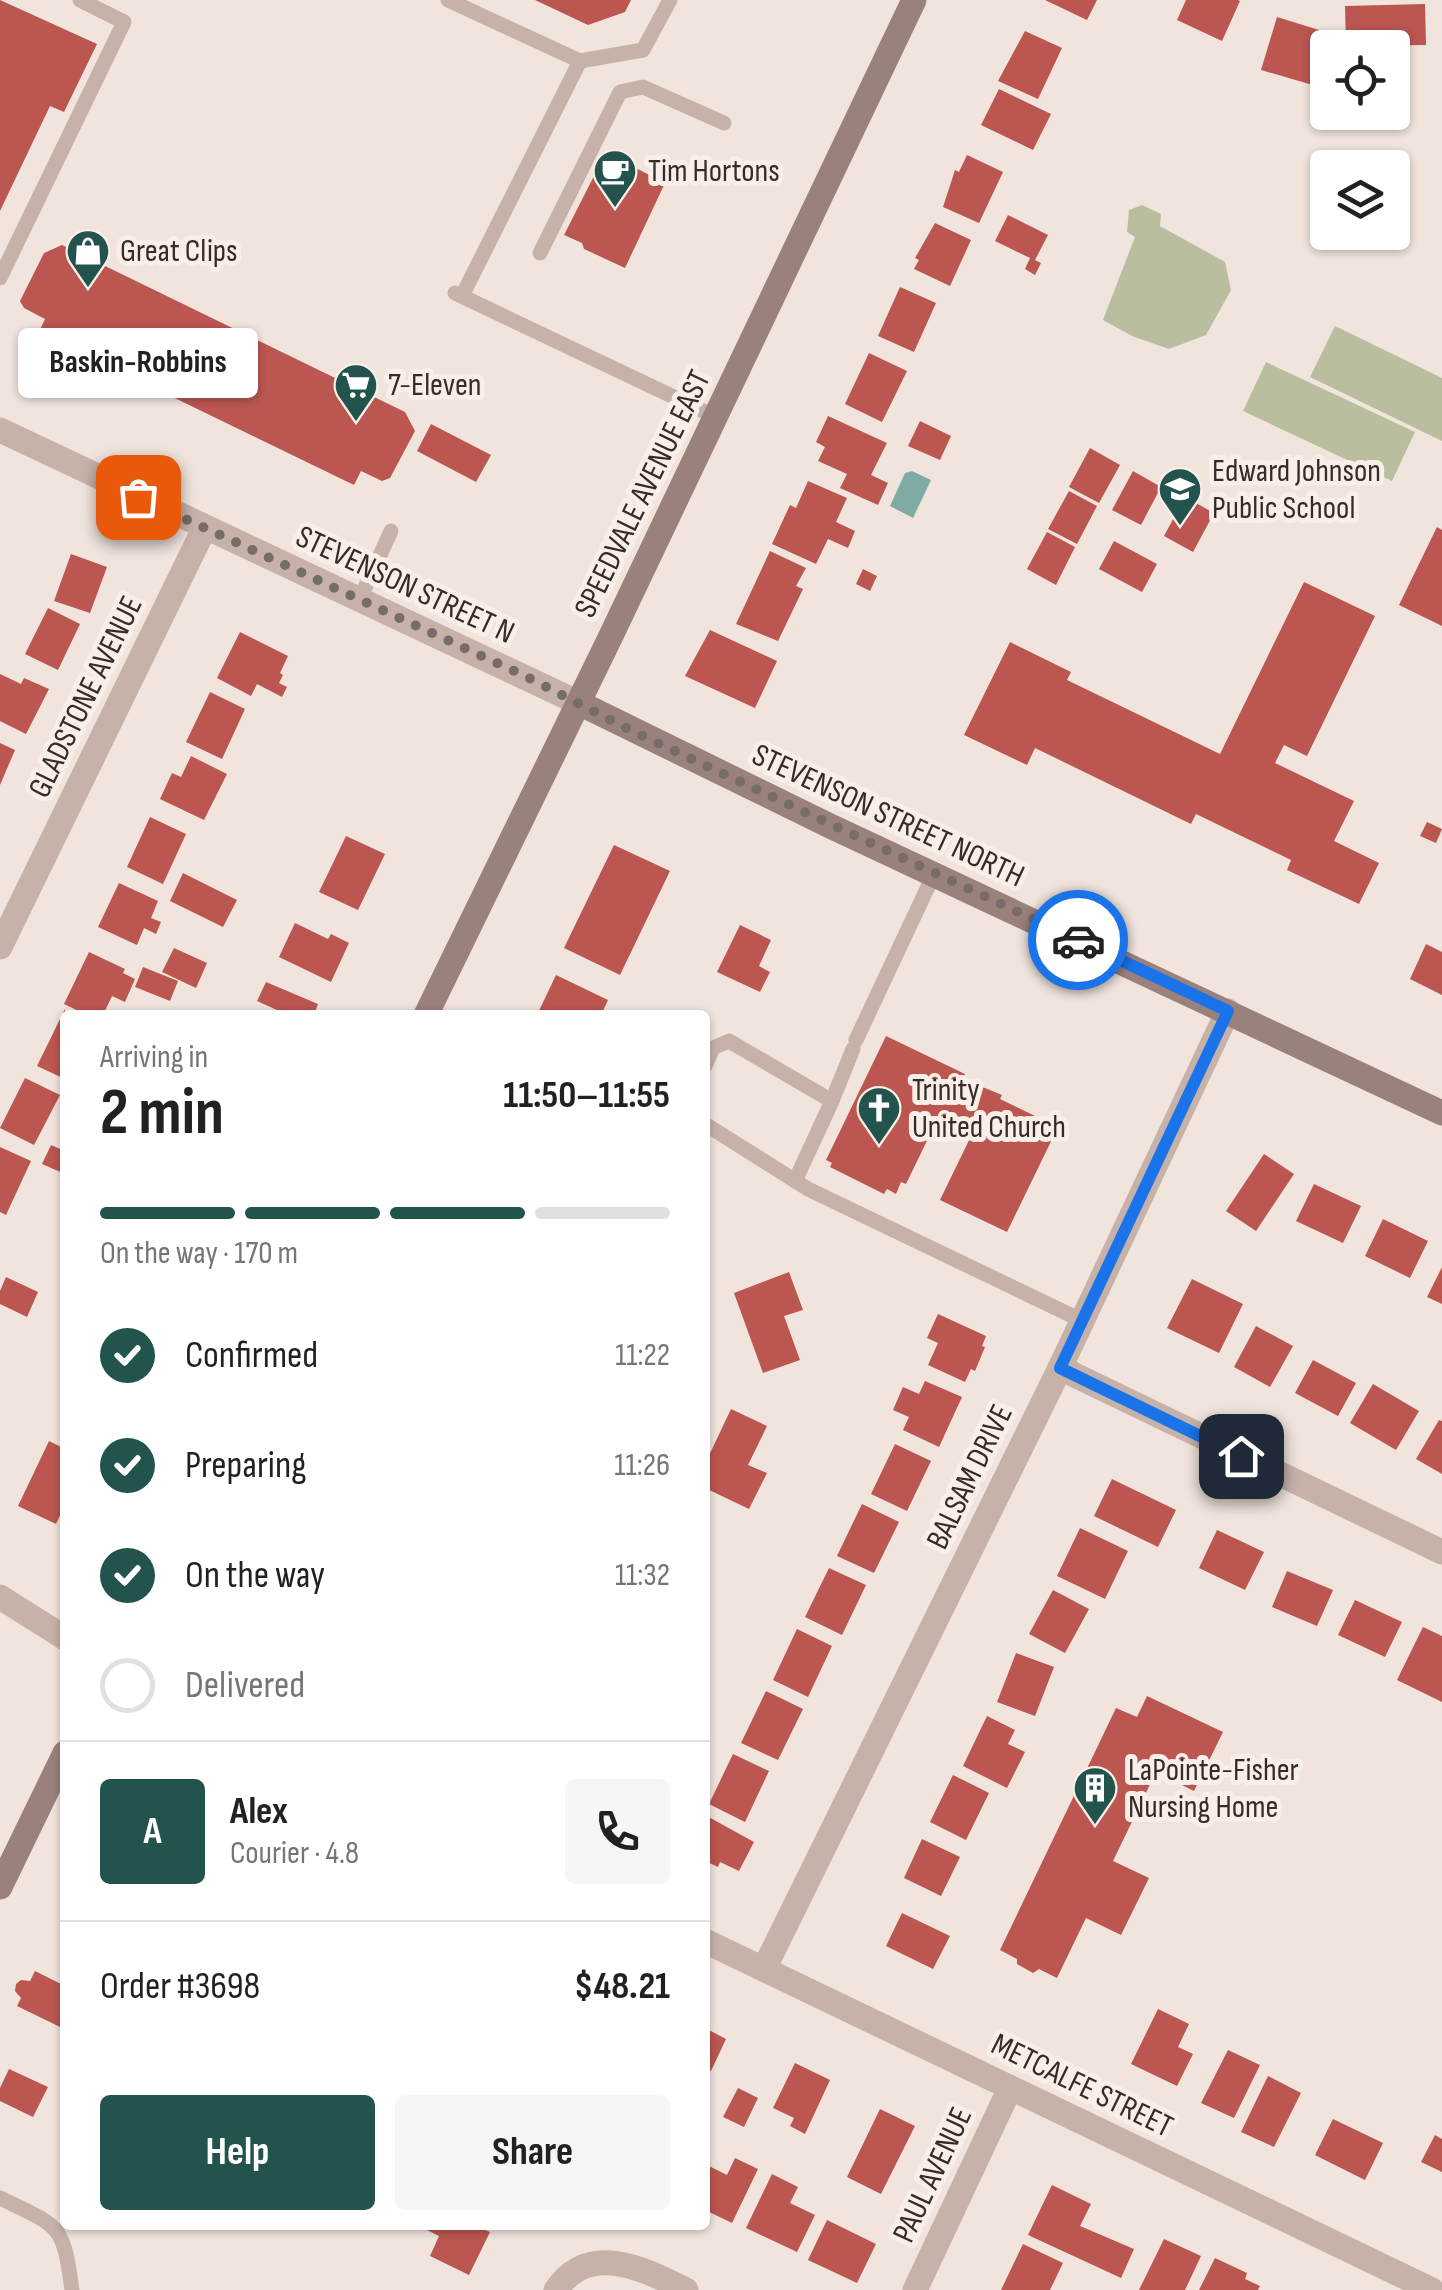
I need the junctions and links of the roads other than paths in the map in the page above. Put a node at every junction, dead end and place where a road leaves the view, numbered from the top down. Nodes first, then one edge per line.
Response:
1 (80, 0) edge
2 (448, 0) edge
3 (670, 0) edge
4 (914, 0) edge
5 (580, 62) junction
6 (724, 123) dead end
7 (540, 253) dead end
8 (0, 278) edge
9 (716, 418) junction
10 (0, 430) edge
11 (204, 529) junction
12 (392, 531) dead end
13 (359, 600) junction
14 (579, 703) junction
15 (934, 874) junction
16 (0, 947) edge
17 (428, 1010) edge
18 (1228, 1011) junction
19 (710, 1055) edge
20 (832, 1101) junction
21 (1442, 1113) edge
22 (710, 1127) edge
23 (795, 1180) junction
24 (1083, 1320) junction
25 (1060, 1368) junction
26 (1442, 1552) edge
27 (0, 1597) edge
28 (60, 1635) edge
29 (60, 1763) edge
30 (0, 1886) edge
31 (710, 1943) edge
32 (764, 1969) junction
33 (1010, 2088) junction
34 (0, 2198) edge
35 (71, 2290) edge
36 (556, 2290) edge
37 (686, 2290) edge
38 (915, 2290) edge
39 (1432, 2290) edge

1 - 8 lane
2 - 5 lane
3 - 5 lane
4 - 9 main road, SPEEDVALE AVENUE EAST
5 - 9 lane
6 - 7 lane
9 - 14 main road, SPEEDVALE AVENUE EAST
10 - 11 street
11 - 13 street, STEVENSON STREET N
11 - 16 street, GLADSTONE AVENUE
12 - 13 lane
13 - 14 street, STEVENSON STREET N
14 - 15 main road, STEVENSON STREET NORTH
14 - 17 main road, SPEEDVALE AVENUE EAST
15 - 18 main road, STEVENSON STREET NORTH
15 - 20 lane
18 - 21 main road, STEVENSON STREET NORTH
18 - 24 street, BALSAM DRIVE
19 - 20 lane
20 - 23 lane
22 - 23 lane
23 - 24 lane
24 - 25 street, BALSAM DRIVE
25 - 26 street
25 - 32 street, BALSAM DRIVE
27 - 28 street
29 - 30 main road
31 - 32 street, METCALFE STREET
32 - 33 street, METCALFE STREET
33 - 38 street, PAUL AVENUE
33 - 39 street, METCALFE STREET
34 - 35 lane
36 - 37 street

